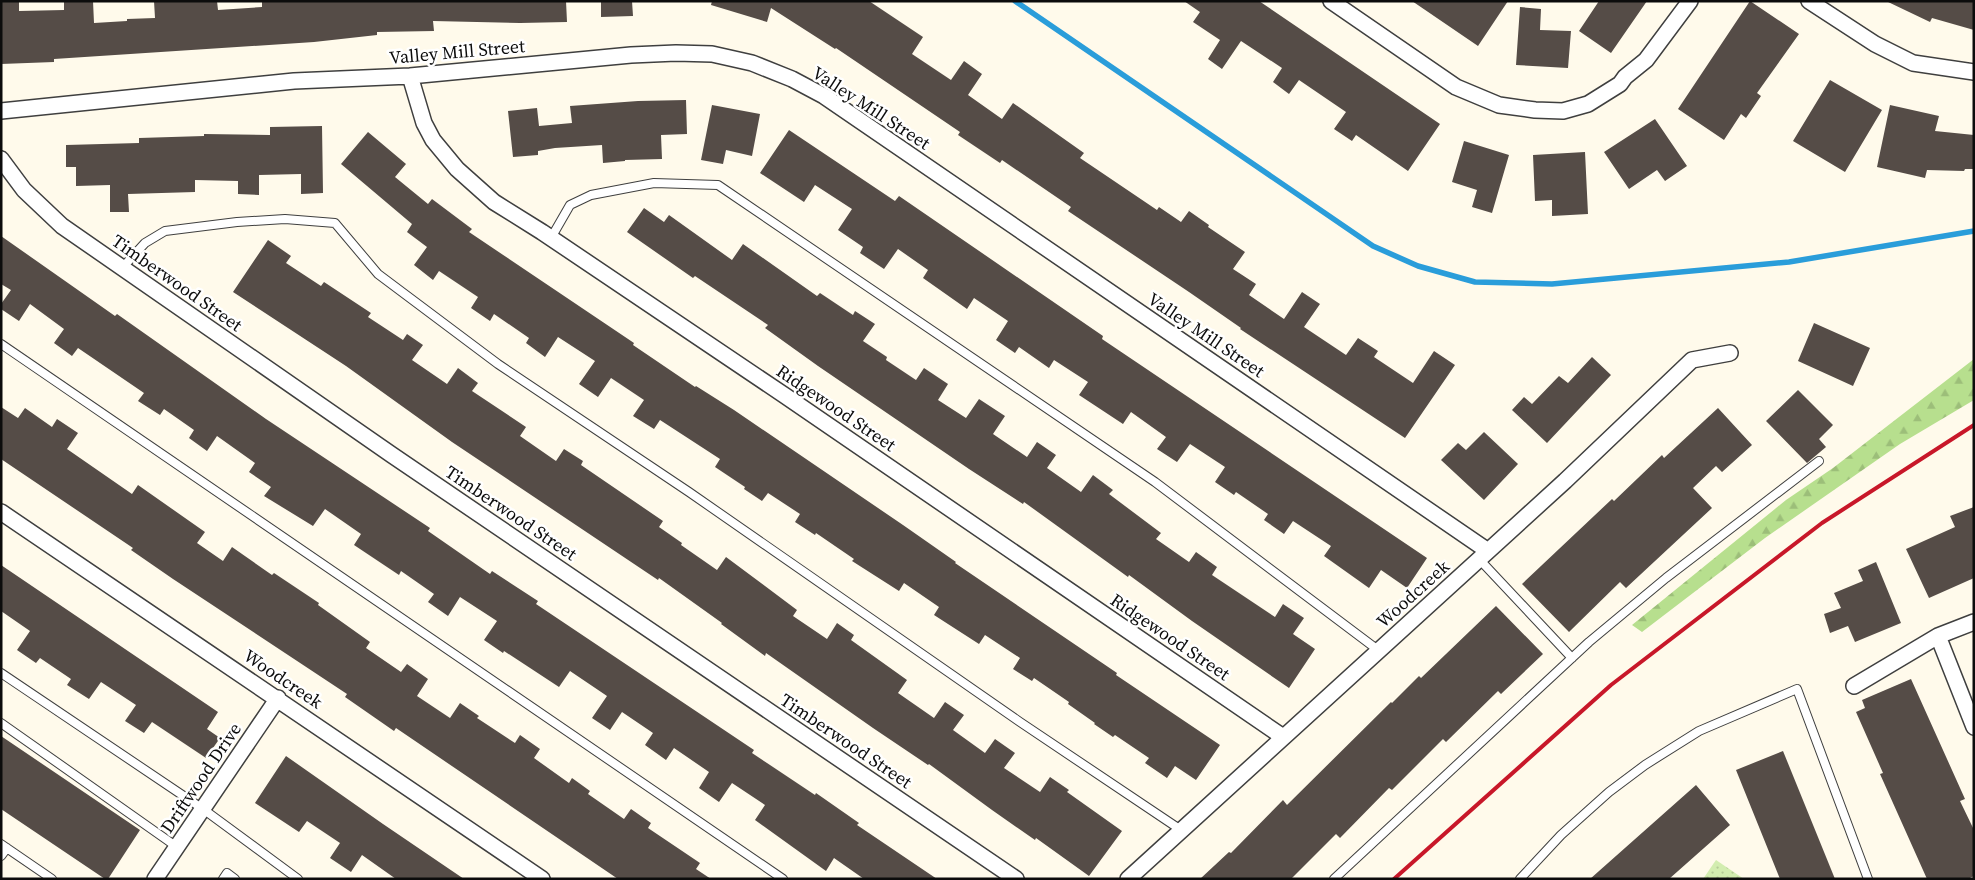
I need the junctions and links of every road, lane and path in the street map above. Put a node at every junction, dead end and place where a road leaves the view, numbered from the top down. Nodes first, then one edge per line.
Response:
1 (1331, 1) edge
2 (1690, 1) edge
3 (1809, 1) edge
4 (1974, 72) edge
5 (410, 76) junction
6 (1, 110) edge
7 (1, 159) edge
8 (551, 238) junction
9 (122, 268) junction
10 (1, 344) edge
11 (1730, 353) dead end
12 (1819, 461) dead end
13 (1, 512) edge
14 (1483, 555) junction
15 (1974, 622) edge
16 (1938, 636) junction
17 (1378, 650) junction
18 (1572, 658) junction
19 (1, 673) edge
20 (1854, 686) dead end
21 (278, 698) junction
22 (1, 723) edge
23 (1974, 727) edge
24 (1283, 737) junction
25 (203, 808) junction
26 (1181, 830) junction
27 (4, 846) edge
28 (177, 847) junction
29 (1, 856) edge
30 (52, 879) edge
31 (155, 879) edge
32 (223, 879) edge
33 (235, 879) edge
34 (298, 879) edge
35 (542, 879) edge
36 (783, 879) edge
37 (1016, 879) edge
38 (1128, 879) edge
39 (1334, 879) edge
40 (1520, 879) edge
41 (1868, 879) edge

1 - 2 street
3 - 4 street
5 - 6 street, Valley Mill Street
5 - 8 street, Ridgewood Street
5 - 14 street, Valley Mill Street
7 - 9 street, Timberwood Street
8 - 17 lane
8 - 24 street, Ridgewood Street
9 - 26 lane
9 - 37 street, Timberwood Street
10 - 36 lane
11 - 14 street, Woodcreek
12 - 18 lane
13 - 21 street, Woodcreek
14 - 17 street, Woodcreek
14 - 18 lane
15 - 16 street
16 - 20 street
16 - 23 street
17 - 24 street, Woodcreek
18 - 39 lane
19 - 25 lane
21 - 25 street, Driftwood Drive
21 - 35 street, Woodcreek
22 - 28 lane
24 - 26 street, Woodcreek
25 - 28 street, Driftwood Drive
25 - 34 lane
26 - 38 street, Woodcreek
27 - 29 lane
27 - 30 lane
28 - 31 street, Driftwood Drive
32 - 33 lane
40 - 41 lane

